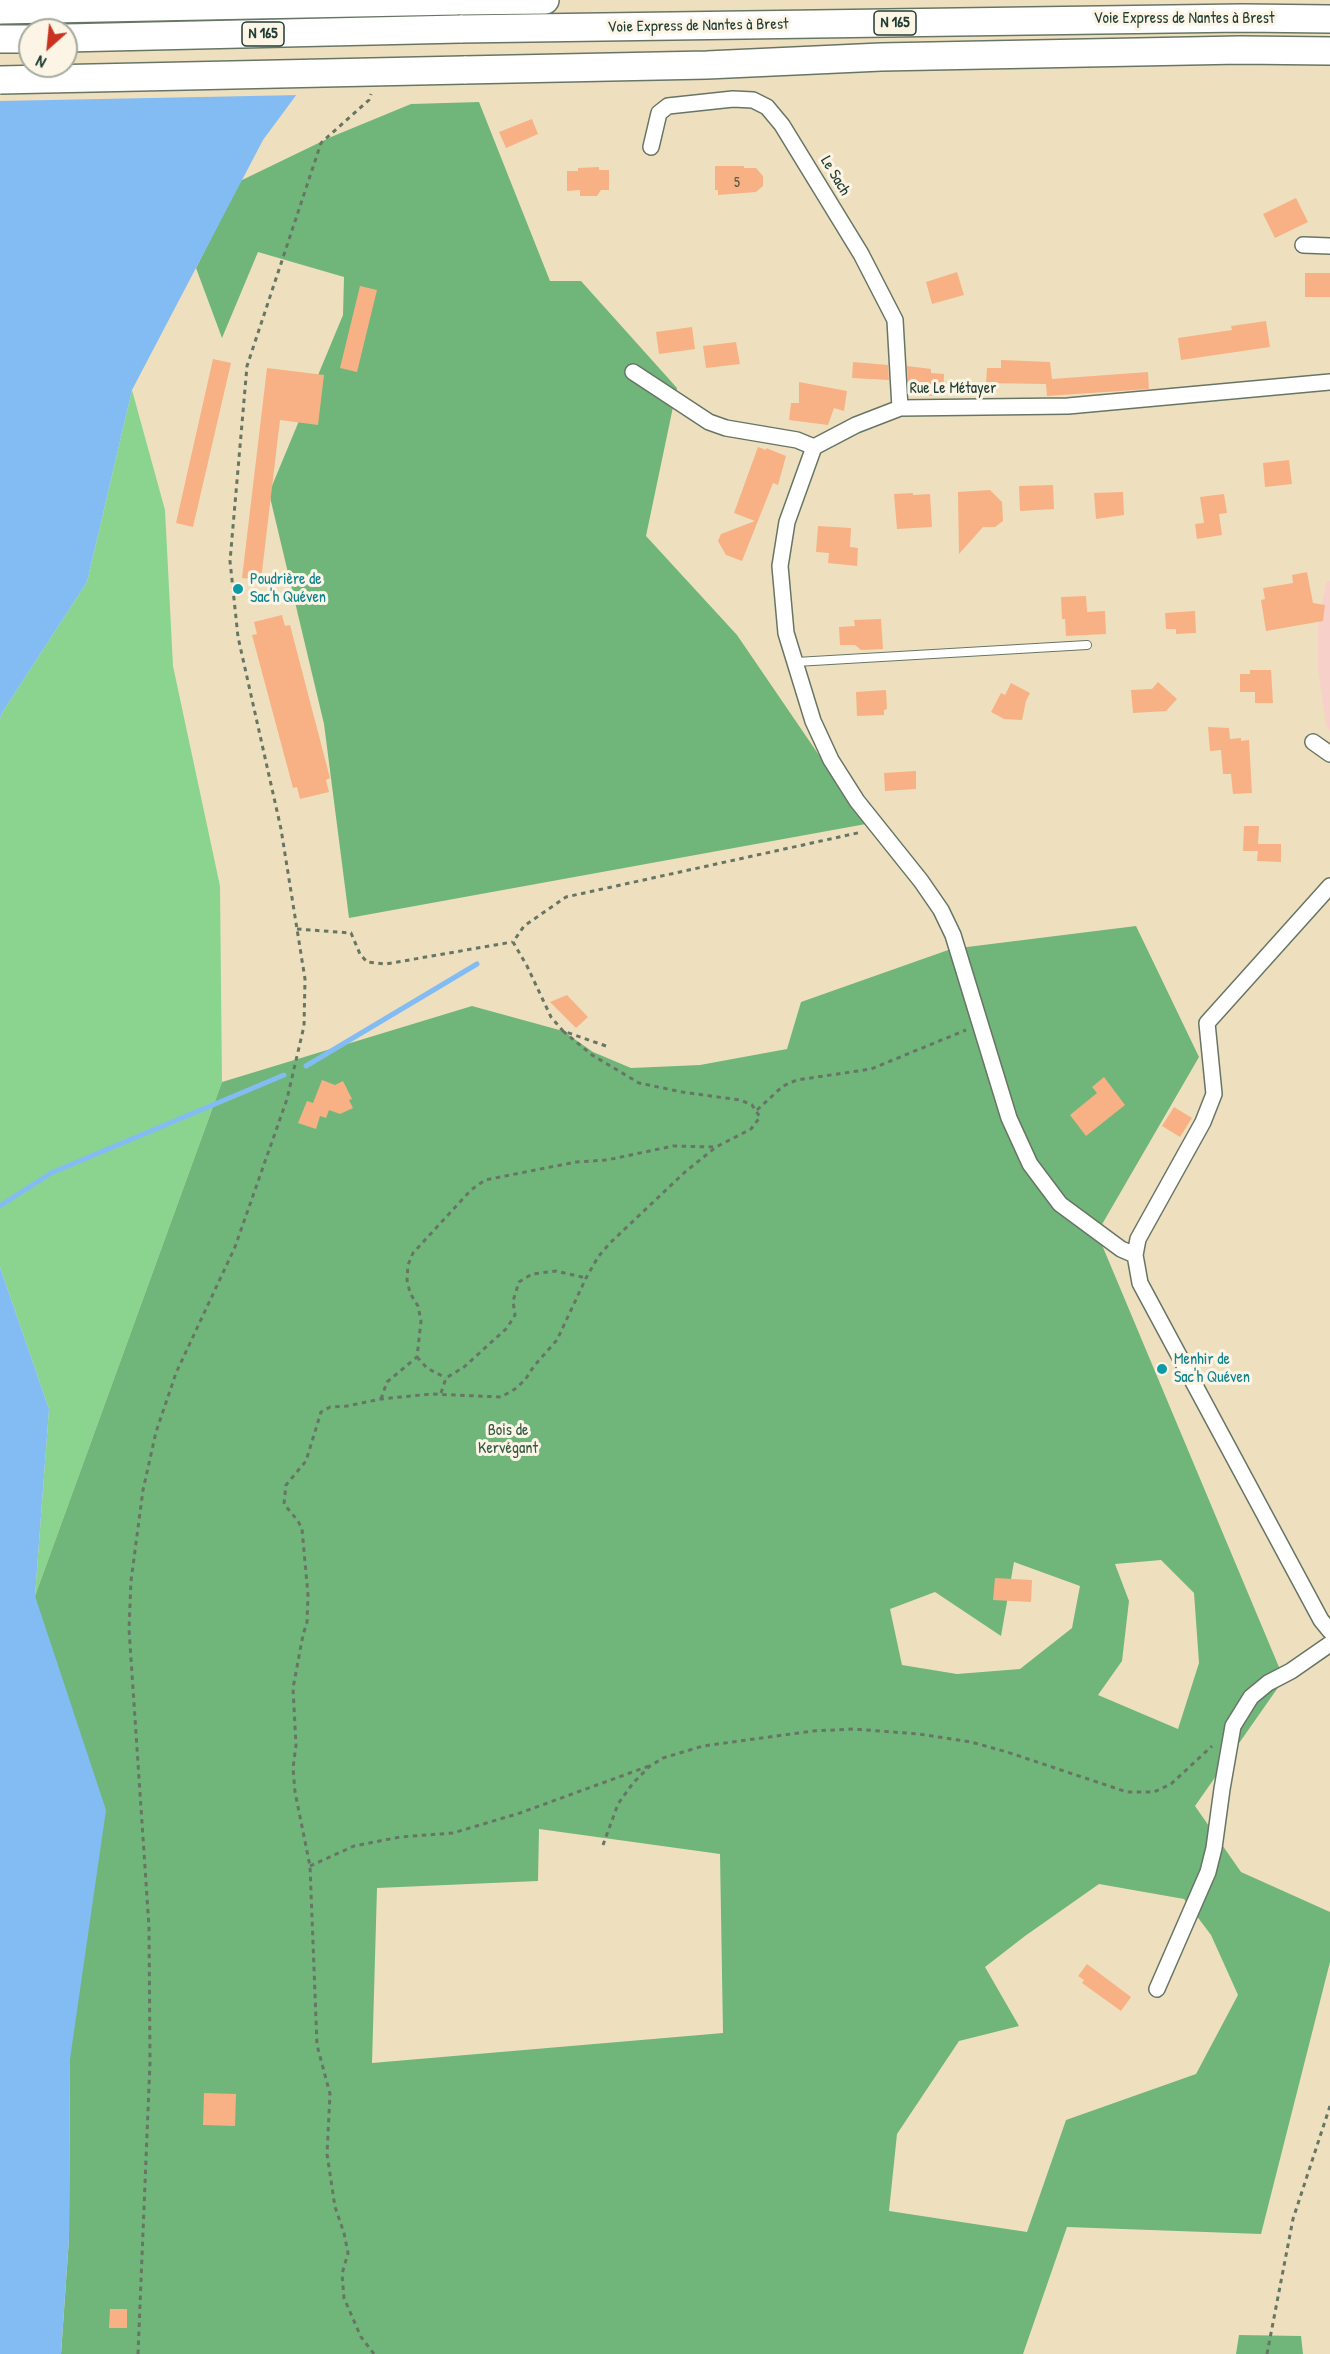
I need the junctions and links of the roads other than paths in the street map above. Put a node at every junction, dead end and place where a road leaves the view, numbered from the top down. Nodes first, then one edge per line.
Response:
1 (545, 0) edge
2 (457, 1) edge
3 (0, 10) edge
4 (1330, 19) edge
5 (78, 38) edge
6 (0, 39) edge
7 (18, 39) edge
8 (1330, 51) edge
9 (0, 80) edge
10 (651, 147) dead end
11 (1303, 245) dead end
12 (1330, 246) edge
13 (633, 372) dead end
14 (1330, 382) edge
15 (900, 408) junction
16 (814, 447) junction
17 (1087, 645) dead end
18 (796, 662) junction
19 (1313, 742) dead end
20 (1330, 754) edge
21 (1330, 886) edge
22 (1135, 1255) junction
23 (1330, 1631) edge
24 (1330, 1644) edge
25 (1156, 1989) dead end

1 - 2 highway, N 165
2 - 3 highway, N 165, bridge
4 - 5 highway, Voie Express de Nantes à Brest / N 165, bridge
6 - 7 highway
8 - 9 highway, bridge
10 - 15 street, Le Sach
11 - 12 street
13 - 16 street
14 - 15 street, Rue Le Métayer
15 - 16 street, Rue Le Métayer
16 - 18 street
17 - 18 lane
18 - 22 street
19 - 20 street
21 - 22 street
22 - 23 street
24 - 25 street

